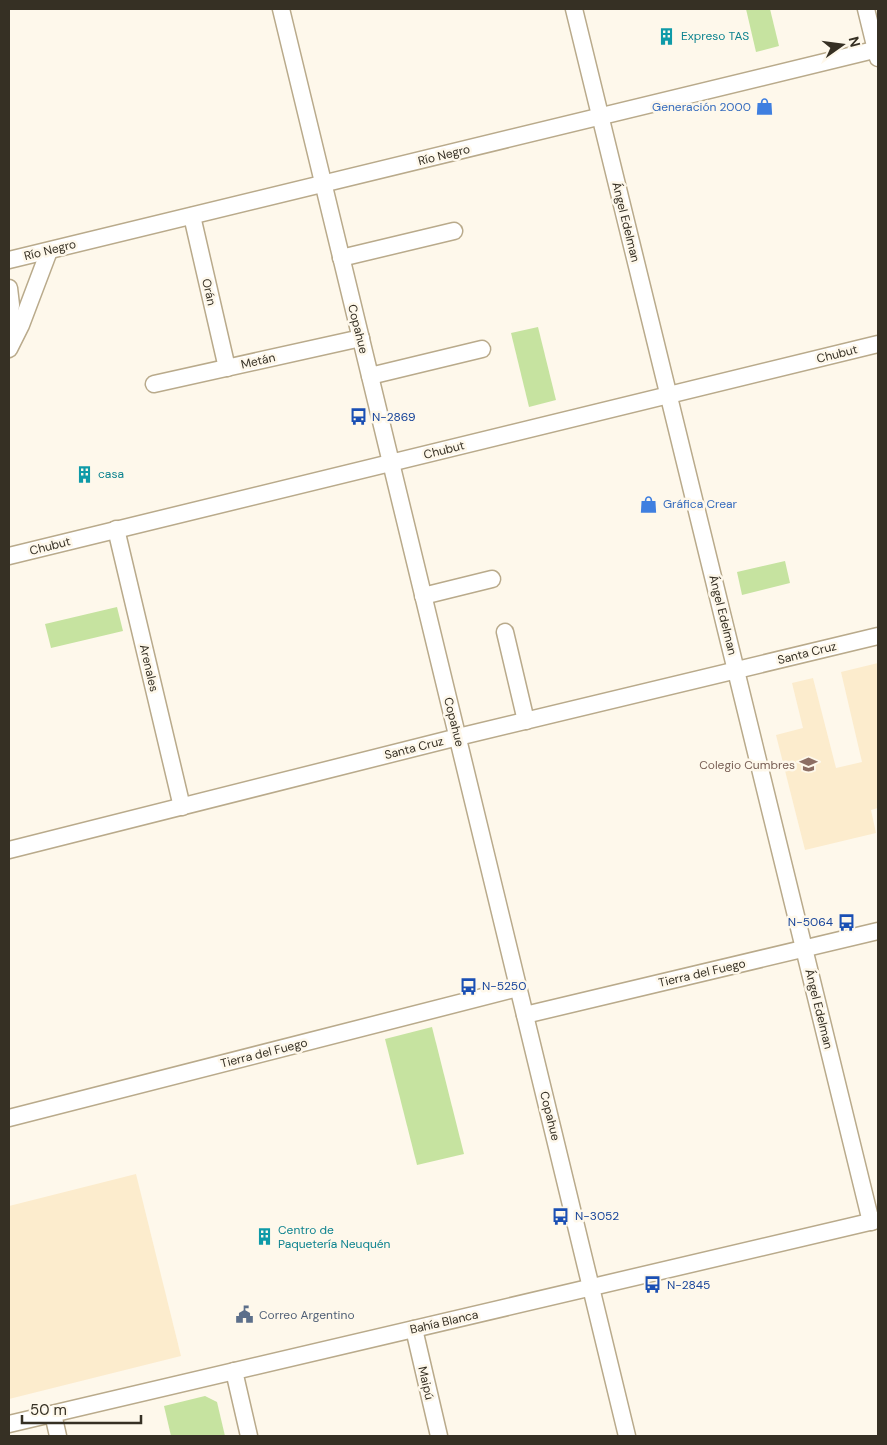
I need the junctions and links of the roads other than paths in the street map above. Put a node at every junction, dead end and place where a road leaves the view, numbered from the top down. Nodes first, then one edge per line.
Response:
1 (281, 9) edge
2 (574, 9) edge
3 (866, 9) edge
4 (878, 52) edge
5 (600, 116) junction
6 (323, 184) junction
7 (192, 216) junction
8 (454, 231) dead end
9 (49, 251) junction
10 (341, 258) junction
11 (9, 260) edge
12 (9, 288) edge
13 (9, 324) edge
14 (361, 338) junction
15 (878, 344) edge
16 (482, 349) dead end
17 (9, 350) edge
18 (227, 368) junction
19 (370, 376) junction
20 (154, 384) dead end
21 (668, 395) junction
22 (391, 463) junction
23 (116, 529) junction
24 (9, 556) edge
25 (492, 580) dead end
26 (423, 596) junction
27 (504, 632) dead end
28 (878, 636) edge
29 (736, 670) junction
30 (526, 721) junction
31 (458, 737) junction
32 (182, 807) junction
33 (9, 850) edge
34 (878, 931) edge
35 (804, 949) junction
36 (518, 988) junction
37 (525, 1015) junction
38 (9, 1118) edge
39 (875, 1221) edge
40 (592, 1288) junction
41 (414, 1329) junction
42 (234, 1372) junction
43 (53, 1414) junction
44 (9, 1424) edge
45 (58, 1436) edge
46 (249, 1436) edge
47 (439, 1436) edge
48 (627, 1436) edge

1 - 6 street, Copahue
2 - 5 street, Ángel Edelman
3 - 4 street
4 - 5 street, Río Negro
5 - 6 street, Río Negro
5 - 21 street, Ángel Edelman
6 - 7 street, Río Negro
6 - 10 street, Copahue
7 - 9 street, Río Negro
7 - 18 street, Orán
8 - 10 street
9 - 11 street, Río Negro
9 - 17 street
10 - 14 street, Copahue
12 - 13 street
14 - 18 street, Metán
14 - 19 street, Copahue
15 - 21 street, Chubut
16 - 19 street
18 - 20 street, Metán
19 - 22 street, Copahue
21 - 22 street, Chubut
21 - 29 street, Ángel Edelman
22 - 23 street, Chubut
22 - 26 street, Copahue
23 - 24 street, Chubut
23 - 32 street, Arenales
25 - 26 street
26 - 31 street, Copahue
27 - 30 street
28 - 29 street, Santa Cruz
29 - 30 street, Santa Cruz
29 - 35 street, Ángel Edelman
30 - 31 street, Santa Cruz
31 - 32 street, Santa Cruz
31 - 36 street, Copahue
32 - 33 street, Santa Cruz
34 - 35 street, Tierra del Fuego
35 - 37 street, Tierra del Fuego
35 - 39 street, Ángel Edelman
36 - 37 street, Copahue
36 - 38 street, Tierra del Fuego
37 - 40 street, Copahue
39 - 40 street, Bahía Blanca
40 - 41 street, Bahía Blanca
40 - 48 street, Copahue
41 - 42 street, Bahía Blanca
41 - 47 street, Maipú
42 - 43 street, Bahía Blanca
42 - 46 street
43 - 44 street, Bahía Blanca
43 - 45 street

